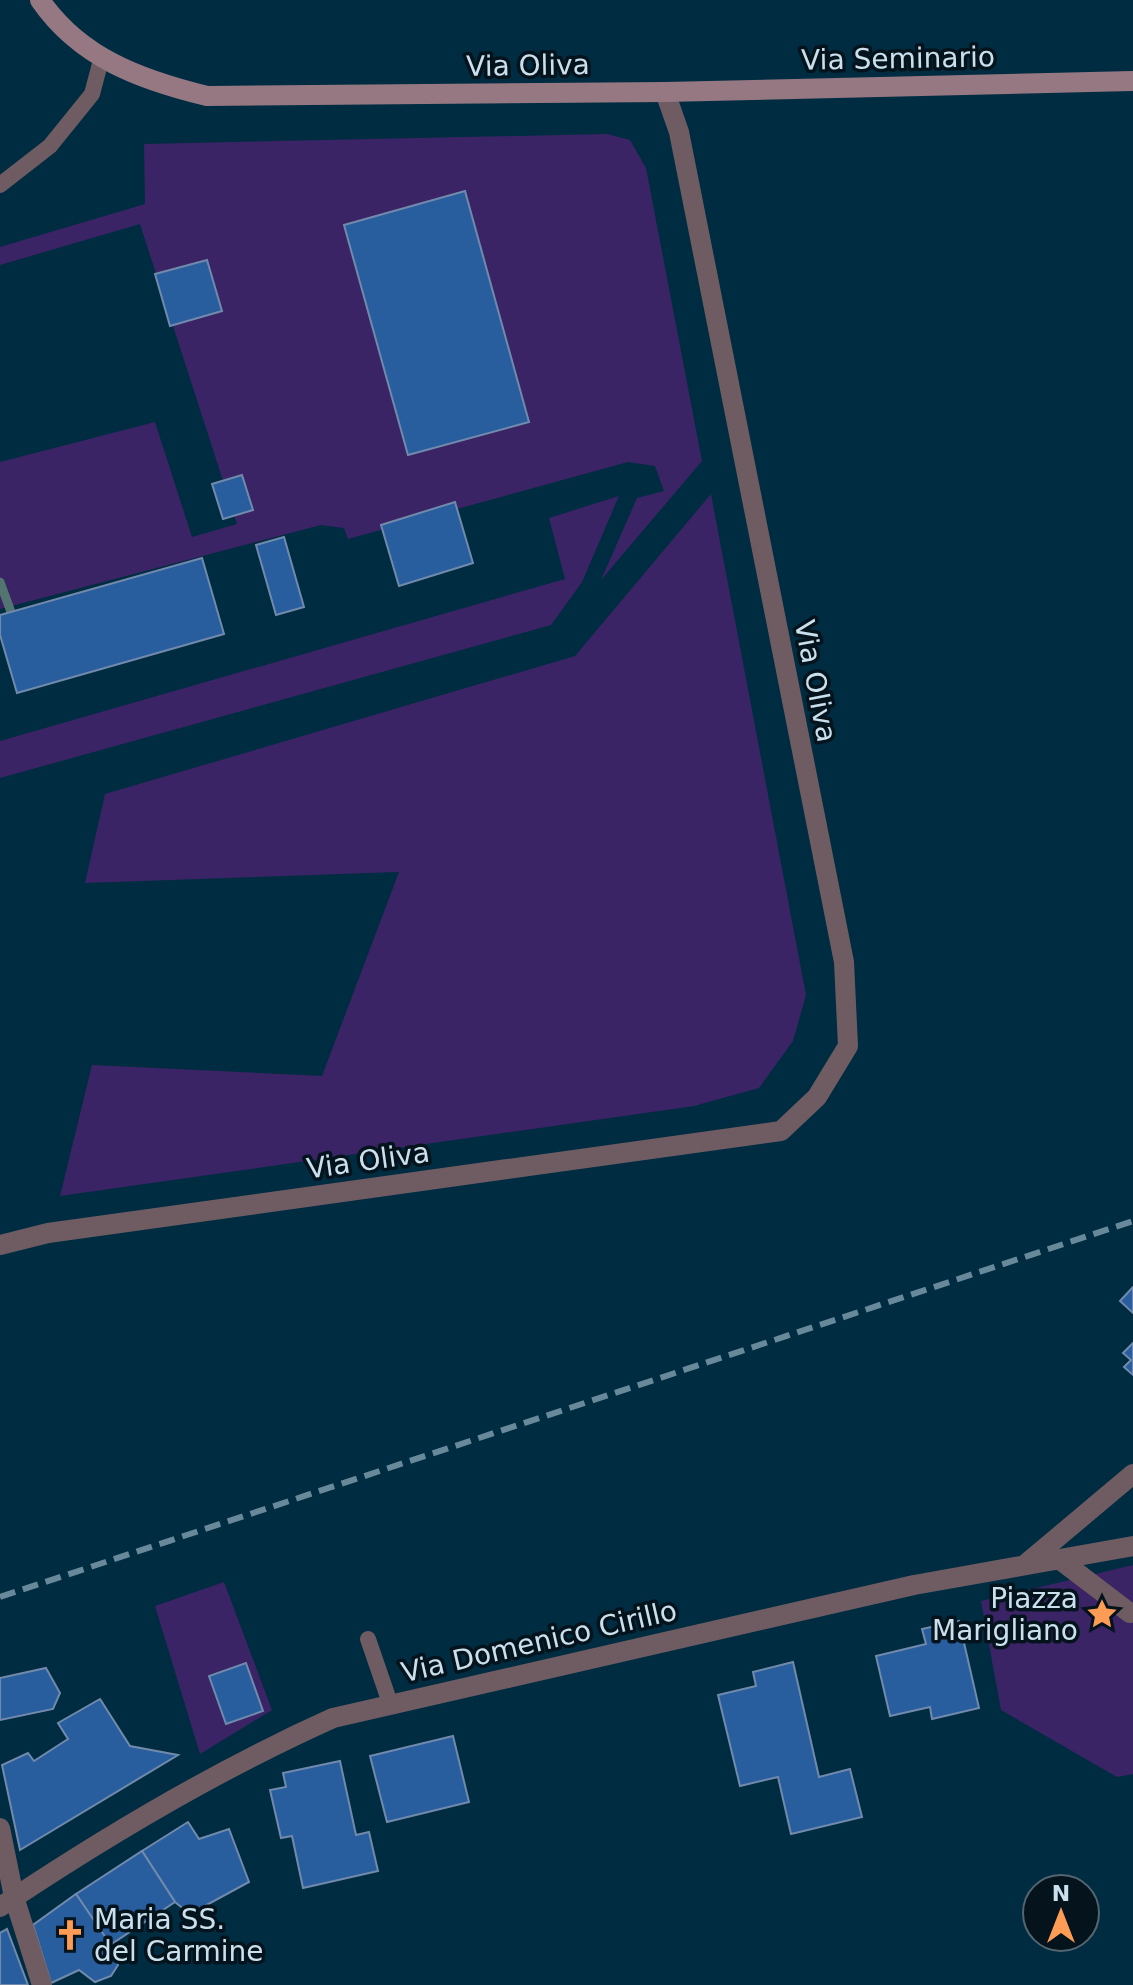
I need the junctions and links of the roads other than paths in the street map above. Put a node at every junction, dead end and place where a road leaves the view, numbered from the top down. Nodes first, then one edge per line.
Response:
1 (40, 0) edge
2 (101, 60) junction
3 (1133, 81) edge
4 (665, 92) junction
5 (0, 185) edge
6 (0, 1245) edge
7 (1133, 1474) edge
8 (1133, 1546) edge
9 (1059, 1559) junction
10 (1024, 1565) junction
11 (1130, 1613) dead end
12 (368, 1639) dead end
13 (390, 1703) junction
14 (0, 1828) edge
15 (7, 1902) edge
16 (42, 1985) edge

1 - 2 main road, Via Oliva
2 - 4 main road, Via Oliva
2 - 5 lane
3 - 4 main road, Via Seminario
4 - 6 street, Via Oliva
7 - 10 street
8 - 9 street, Via Domenico Cirillo
9 - 10 street, Via Domenico Cirillo
9 - 11 street
10 - 13 street, Via Domenico Cirillo
12 - 13 lane
13 - 15 street, Via Domenico Cirillo
14 - 15 street
15 - 16 street

